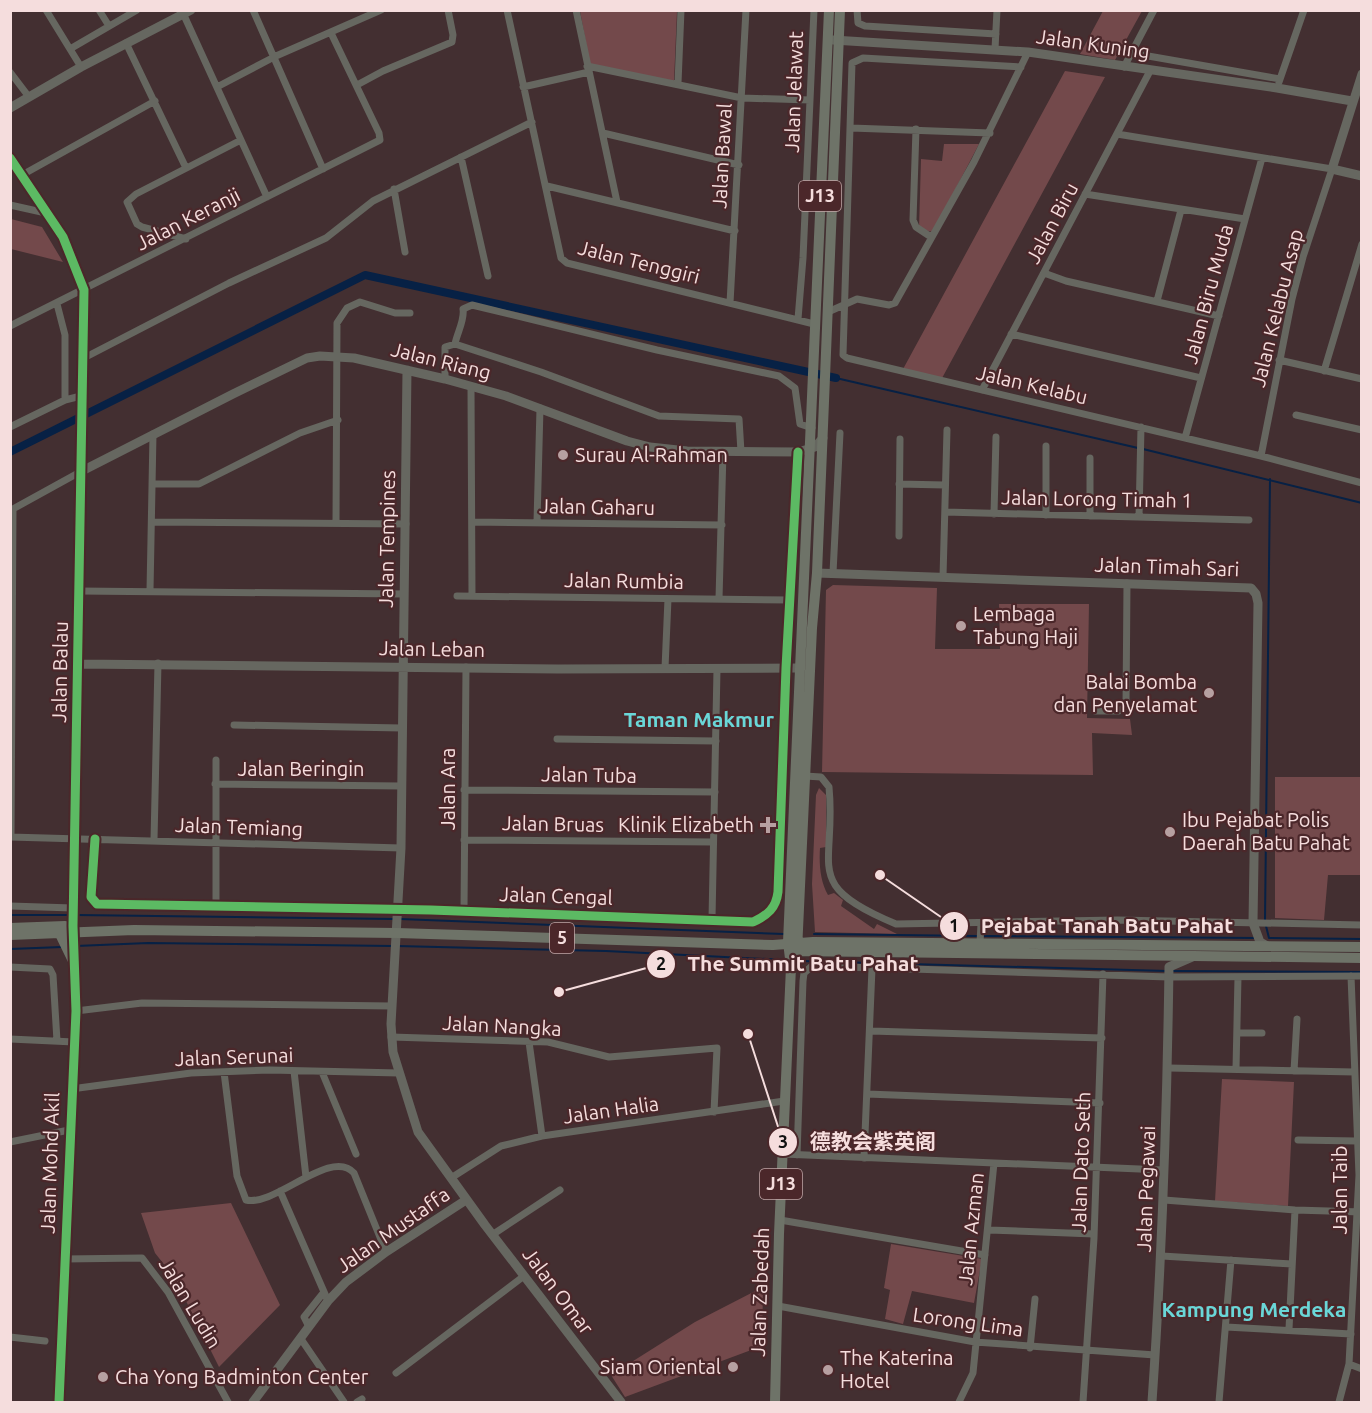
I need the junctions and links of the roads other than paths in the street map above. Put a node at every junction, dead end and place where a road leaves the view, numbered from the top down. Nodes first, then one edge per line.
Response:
1 (46, 10) edge
2 (99, 10) edge
3 (136, 10) edge
4 (253, 10) edge
5 (381, 10) edge
6 (448, 10) edge
7 (507, 10) edge
8 (576, 10) edge
9 (681, 10) edge
10 (746, 10) edge
11 (814, 10) edge
12 (829, 10) edge
13 (840, 10) edge
14 (857, 10) edge
15 (997, 10) edge
16 (1154, 10) edge
17 (1293, 10) edge
18 (1303, 11) edge
19 (185, 12) edge
20 (109, 26) junction
21 (331, 33) junction
22 (996, 34) junction
23 (833, 40) junction
24 (126, 43) junction
25 (70, 49) junction
26 (995, 49) junction
27 (1028, 52) junction
28 (1131, 53) junction
29 (276, 56) junction
30 (81, 67) junction
31 (1021, 67) junction
32 (1124, 67) junction
33 (588, 69) junction
34 (1150, 71) junction
35 (10, 72) edge
36 (1362, 74) edge
37 (678, 83) junction
38 (1279, 83) junction
39 (357, 85) junction
40 (217, 87) junction
41 (523, 87) junction
42 (29, 97) junction
43 (742, 98) junction
44 (810, 100) junction
45 (155, 101) junction
46 (1352, 101) junction
47 (10, 108) edge
48 (532, 122) junction
49 (851, 128) junction
50 (916, 129) junction
51 (990, 133) junction
52 (603, 134) junction
53 (1117, 134) junction
54 (241, 140) junction
55 (461, 157) junction
56 (10, 158) edge
57 (1262, 158) junction
58 (738, 165) junction
59 (186, 168) junction
60 (323, 169) junction
61 (1332, 169) junction
62 (22, 175) junction
63 (1362, 176) edge
64 (546, 186) junction
65 (394, 189) junction
66 (1085, 194) junction
67 (267, 197) junction
68 (617, 202) junction
69 (10, 205) edge
70 (1182, 210) junction
71 (46, 213) junction
72 (1245, 219) junction
73 (735, 231) junction
74 (931, 237) junction
75 (186, 239) junction
76 (1362, 244) edge
77 (405, 252) dead end
78 (1044, 273) junction
79 (488, 276) dead end
80 (84, 290) junction
81 (1157, 302) junction
82 (730, 303) junction
83 (57, 304) junction
84 (844, 307) junction
85 (828, 312) junction
86 (410, 313) dead end
87 (1219, 316) junction
88 (798, 320) junction
89 (814, 324) junction
90 (10, 326) edge
91 (1011, 334) junction
92 (454, 344) junction
93 (336, 356) junction
94 (82, 358) junction
95 (1279, 360) junction
96 (407, 370) junction
97 (1324, 370) junction
98 (1202, 378) junction
99 (445, 379) junction
100 (1362, 379) edge
101 (471, 387) junction
102 (982, 390) junction
103 (81, 396) junction
104 (65, 400) junction
105 (540, 408) junction
106 (1296, 415) dead end
107 (338, 420) junction
108 (10, 427) edge
109 (1141, 427) junction
110 (812, 428) junction
111 (946, 430) dead end
112 (1362, 430) edge
113 (153, 434) junction
114 (840, 434) dead end
115 (996, 437) dead end
116 (824, 438) junction
117 (1185, 438) junction
118 (900, 439) dead end
119 (1046, 446) dead end
120 (810, 450) junction
121 (723, 452) junction
122 (741, 452) junction
123 (798, 452) junction
124 (1262, 456) junction
125 (1090, 458) dead end
126 (80, 472) junction
127 (1362, 483) edge
128 (152, 484) junction
129 (899, 484) junction
130 (945, 485) junction
131 (12, 510) edge
132 (945, 512) junction
133 (994, 513) junction
134 (1046, 515) junction
135 (1090, 516) junction
136 (1139, 517) junction
137 (1249, 520) dead end
138 (152, 522) junction
139 (472, 522) junction
140 (537, 522) junction
141 (336, 523) junction
142 (406, 524) junction
143 (722, 525) junction
144 (899, 536) dead end
145 (806, 540) junction
146 (817, 573) junction
147 (833, 573) junction
148 (11, 577) edge
149 (943, 577) junction
150 (1127, 584) junction
151 (79, 591) junction
152 (150, 591) junction
153 (404, 594) junction
154 (472, 595) junction
155 (457, 596) dead end
156 (668, 599) junction
157 (719, 599) junction
158 (790, 600) junction
159 (803, 602) junction
160 (812, 624) junction
161 (158, 663) junction
162 (78, 664) junction
163 (403, 666) junction
164 (466, 667) junction
165 (665, 668) junction
166 (786, 668) junction
167 (799, 668) junction
168 (717, 669) junction
169 (11, 702) edge
170 (1095, 711) dead end
171 (234, 725) dead end
172 (402, 728) junction
173 (557, 739) dead end
174 (716, 741) junction
175 (216, 760) dead end
176 (11, 769) edge
177 (805, 776) junction
178 (215, 784) junction
179 (402, 786) junction
180 (464, 790) junction
181 (715, 792) junction
182 (11, 837) edge
183 (76, 838) junction
184 (95, 839) junction
185 (154, 840) junction
186 (465, 840) junction
187 (215, 842) junction
188 (713, 842) junction
189 (401, 848) junction
190 (800, 876) junction
191 (10, 906) edge
192 (216, 906) junction
193 (464, 911) junction
194 (711, 919) junction
195 (397, 921) junction
196 (1362, 925) edge
197 (1256, 926) junction
198 (72, 927) junction
199 (10, 928) edge
200 (981, 934) junction
201 (10, 936) edge
202 (813, 942) junction
203 (1264, 944) junction
204 (793, 947) junction
205 (1362, 947) edge
206 (1151, 956) junction
207 (1194, 956) junction
208 (1362, 958) edge
209 (75, 966) joint
210 (10, 968) edge
211 (872, 968) junction
212 (1169, 972) junction
213 (1102, 974) junction
214 (1351, 976) junction
215 (1362, 976) edge
216 (1238, 977) junction
217 (392, 1006) junction
218 (76, 1011) junction
219 (1297, 1019) dead end
220 (871, 1031) junction
221 (1237, 1033) junction
222 (1262, 1033) dead end
223 (391, 1037) junction
224 (1102, 1038) junction
225 (10, 1039) edge
226 (57, 1041) junction
227 (74, 1042) junction
228 (529, 1042) junction
229 (1169, 1068) junction
230 (1236, 1069) junction
231 (294, 1071) junction
232 (1294, 1071) junction
233 (224, 1072) junction
234 (322, 1072) junction
235 (1354, 1072) junction
236 (399, 1073) junction
237 (71, 1089) junction
238 (867, 1094) junction
239 (784, 1101) junction
240 (1100, 1103) junction
241 (714, 1112) junction
242 (69, 1130) junction
243 (542, 1136) junction
244 (1298, 1140) dead end
245 (1357, 1141) junction
246 (10, 1142) edge
247 (356, 1154) dead end
248 (783, 1154) junction
249 (797, 1155) junction
250 (864, 1158) junction
251 (994, 1163) junction
252 (1096, 1167) junction
253 (1163, 1170) junction
254 (306, 1177) junction
255 (451, 1178) junction
256 (560, 1190) dead end
257 (280, 1191) junction
258 (466, 1200) junction
259 (1164, 1200) junction
260 (1295, 1210) junction
261 (1360, 1212) edge
262 (780, 1220) junction
263 (989, 1230) junction
264 (1094, 1234) junction
265 (492, 1235) junction
266 (387, 1252) junction
267 (985, 1255) junction
268 (1162, 1256) junction
269 (64, 1259) junction
270 (1231, 1260) junction
271 (1292, 1264) junction
272 (1358, 1272) edge
273 (524, 1276) junction
274 (326, 1297) junction
275 (1035, 1299) dead end
276 (778, 1306) junction
277 (1226, 1327) junction
278 (1289, 1329) junction
279 (1351, 1334) junction
280 (10, 1337) edge
281 (301, 1339) junction
282 (45, 1341) dead end
283 (975, 1342) junction
284 (1030, 1347) junction
285 (1088, 1351) junction
286 (1155, 1355) junction
287 (1349, 1364) junction
288 (1362, 1369) edge
289 (396, 1373) dead end
290 (616, 1401) edge
291 (58, 1402) edge
292 (228, 1402) edge
293 (253, 1402) edge
294 (344, 1402) edge
295 (775, 1402) edge
296 (959, 1402) edge
297 (1083, 1402) edge
298 (1152, 1402) edge
299 (1219, 1402) edge
300 (1339, 1402) edge

1 - 25 street
2 - 20 street
3 - 20 street
4 - 29 street
5 - 21 street
6 - 39 street
7 - 41 street, Jalan Tenggiri
8 - 33 street
9 - 37 street
10 - 43 street, Jalan Bawal
11 - 44 street, Jalan Jelawat
12 - 23 main road, J13
13 - 23 main road, J13
14 - 22 street
15 - 22 street
16 - 28 street
17 - 18 street
18 - 38 street
19 - 24 street
19 - 40 street
20 - 25 street
21 - 29 street
21 - 39 street
22 - 26 street
23 - 26 street, Jalan Kuning
23 - 85 main road, J13
23 - 89 main road, J13
24 - 30 street
24 - 45 street
25 - 30 street
26 - 27 street, Jalan Kuning
27 - 31 street
27 - 32 street, Jalan Kuning
28 - 32 street
28 - 38 street
29 - 40 street
29 - 60 street
30 - 42 street
31 - 49 street
31 - 51 street
32 - 34 street, Jalan Kuning
33 - 37 street
33 - 41 street
33 - 52 street
34 - 38 street, Jalan Kuning
34 - 53 street, Jalan Biru
35 - 42 street
36 - 46 street
37 - 43 street
38 - 46 street, Jalan Kuning
39 - 60 street, Jalan Keranji
40 - 54 street
41 - 48 street, Jalan Tenggiri
42 - 47 street
43 - 44 street
43 - 58 street, Jalan Bawal
44 - 88 street, Jalan Jelawat
45 - 59 street
45 - 62 street
46 - 61 street
48 - 55 street
48 - 64 street, Jalan Tenggiri
49 - 50 street
49 - 84 street
50 - 51 street
50 - 74 street
51 - 74 street
52 - 58 street
52 - 68 street
53 - 57 street
53 - 66 street, Jalan Biru
54 - 59 street
54 - 67 street
55 - 65 street
55 - 79 street
56 - 62 street
57 - 61 street
57 - 72 street, Jalan Biru Muda
58 - 73 street, Jalan Bawal
59 - 75 street
60 - 67 street, Jalan Keranji
61 - 63 street
61 - 95 street, Jalan Kelabu Asap
62 - 71 street
64 - 68 street
64 - 82 street, Jalan Tenggiri
65 - 77 street
65 - 94 street
66 - 70 street
66 - 78 street, Jalan Biru
67 - 75 street, Jalan Keranji
68 - 73 street
69 - 71 street
70 - 72 street
70 - 81 street
71 - 80 street
72 - 87 street, Jalan Biru Muda
73 - 82 street, Jalan Bawal
74 - 84 street
75 - 80 street, Jalan Keranji
76 - 97 street
78 - 81 street
78 - 91 street, Jalan Biru
80 - 83 street, Jalan Keranji
80 - 94 street, Jalan Balau
81 - 87 street
82 - 88 street, Jalan Tenggiri
83 - 90 street, Jalan Keranji
83 - 104 street
84 - 85 street
84 - 102 street, Jalan Kelabu
85 - 116 main road, J13
86 - 93 street
87 - 98 street, Jalan Biru Muda
88 - 89 street, Jalan Tenggiri
89 - 110 main road, J13
91 - 98 street
91 - 102 street, Jalan Biru
92 - 99 street
92 - 110 street
92 - 122 street
93 - 96 street, Jalan Riang
93 - 107 street
93 - 113 street, Jalan Riang
94 - 103 street, Jalan Balau
95 - 97 street
95 - 124 street, Jalan Kelabu Asap
96 - 99 street, Jalan Riang
96 - 142 street, Jalan Tempines
97 - 100 street
98 - 117 street, Jalan Biru Muda
99 - 101 street, Jalan Riang
101 - 105 street, Jalan Riang
101 - 139 street
102 - 109 street, Jalan Kelabu
103 - 104 street
103 - 126 street, Jalan Balau
104 - 108 street
105 - 121 street, Jalan Riang
105 - 140 street
106 - 112 street
107 - 128 street
107 - 141 street
109 - 117 street, Jalan Kelabu
109 - 136 street
110 - 120 main road, J13
111 - 130 street
113 - 126 street, Jalan Riang
113 - 128 street
114 - 147 street
115 - 133 street
116 - 120 street
116 - 146 main road, J13
117 - 124 street, Jalan Kelabu
118 - 129 street
119 - 134 street
120 - 123 street, Jalan Riang
120 - 145 main road, J13
121 - 122 street, Jalan Riang
121 - 143 street
122 - 123 street, Jalan Riang
123 - 158 street, Jalan Cengal
124 - 127 street, Jalan Kelabu
125 - 135 street
126 - 131 street
126 - 151 street, Jalan Balau
128 - 138 street
129 - 130 street
129 - 144 street
130 - 132 street
131 - 148 street
132 - 133 street, Jalan Lorong Timah 1
132 - 149 street
133 - 134 street, Jalan Lorong Timah 1
134 - 135 street, Jalan Lorong Timah 1
135 - 136 street, Jalan Lorong Timah 1
136 - 137 street, Jalan Lorong Timah 1
138 - 141 street
138 - 152 street
139 - 140 street, Jalan Gaharu
139 - 154 street
140 - 143 street, Jalan Gaharu
141 - 142 street
142 - 153 street, Jalan Tempines
143 - 157 street
145 - 146 main road
145 - 159 main road, J13
146 - 147 street, Jalan Timah Sari
146 - 159 main road
146 - 160 main road, J13
147 - 149 street, Jalan Timah Sari
148 - 169 street
149 - 150 street, Jalan Timah Sari
150 - 170 street
150 - 197 street, Jalan Timah Sari
151 - 152 street
151 - 162 street, Jalan Balau
152 - 153 street
153 - 163 street, Jalan Tempines
154 - 155 street, Jalan Rumbia
154 - 156 street, Jalan Rumbia
156 - 157 street, Jalan Rumbia
156 - 165 street
157 - 158 street, Jalan Rumbia
158 - 166 street, Jalan Cengal
159 - 167 main road, J13
160 - 167 main road
160 - 177 main road, J13
161 - 162 street, Jalan Leban
161 - 163 street, Jalan Leban
161 - 185 street
162 - 183 street, Jalan Balau
163 - 164 street, Jalan Leban
163 - 172 street, Jalan Tempines
164 - 165 street, Jalan Leban
164 - 180 street, Jalan Ara
165 - 168 street, Jalan Leban
166 - 167 street, Jalan Leban
166 - 168 street, Jalan Leban
166 - 194 street, Jalan Cengal
167 - 204 main road, J13
168 - 174 street
169 - 176 street
171 - 172 street
172 - 179 street, Jalan Tempines
173 - 174 street
174 - 181 street
175 - 178 street
176 - 182 street
177 - 190 main road, J13
177 - 200 street
178 - 179 street, Jalan Beringin
178 - 187 street, Jalan Beringin
179 - 189 street, Jalan Tempines
180 - 181 street, Jalan Tuba
180 - 186 street, Jalan Ara
181 - 188 street
182 - 183 street, Jalan Temiang
183 - 184 street, Jalan Temiang
183 - 198 street, Jalan Balau
184 - 185 street, Jalan Temiang
184 - 192 street, Jalan Cengal
185 - 187 street, Jalan Temiang
186 - 188 street, Jalan Bruas
186 - 193 street, Jalan Ara
187 - 189 street, Jalan Temiang
187 - 192 street, Jalan Beringin
188 - 194 street
189 - 195 street, Jalan Mustaffa
190 - 202 main road
190 - 204 main road, J13
191 - 198 street
192 - 195 street, Jalan Cengal
193 - 194 street, Jalan Cengal
193 - 195 street, Jalan Cengal
195 - 198 main road, 5
195 - 204 main road, 5
195 - 217 street, Jalan Mustaffa
196 - 197 street
197 - 200 street
197 - 203 street
198 - 199 main road, 5
198 - 201 main road, 5
198 - 209 main road
200 - 202 main road, 5
200 - 203 main road, 5
202 - 204 main road, 5
203 - 205 main road, 5
204 - 206 main road, 5
204 - 239 main road, Jalan Zabedah / J13
206 - 207 main road, 5
206 - 212 street
207 - 208 main road, 5
207 - 212 street
209 - 218 street, Jalan Mohd Akil
210 - 226 street
211 - 213 street
211 - 220 street
211 - 249 street
212 - 213 street
212 - 216 street
212 - 229 street, Jalan Pegawai
213 - 224 street, Jalan Dato Seth
214 - 215 street
214 - 216 street
214 - 235 street, Jalan Taib
216 - 221 street
217 - 218 street
217 - 223 street, Jalan Mustaffa
218 - 227 street, Jalan Mohd Akil
219 - 232 street
220 - 224 street
220 - 238 street
221 - 222 street
221 - 230 street
223 - 228 street, Jalan Nangka
223 - 236 street, Jalan Mustaffa
224 - 240 street, Jalan Dato Seth
225 - 226 street
226 - 227 street
227 - 237 street, Jalan Mohd Akil
228 - 241 street, Jalan Nangka
228 - 243 street
229 - 230 street
229 - 253 street, Jalan Pegawai
230 - 232 street
231 - 233 street, Jalan Serunai
231 - 234 street, Jalan Serunai
231 - 254 street
232 - 235 street
233 - 237 street, Jalan Serunai
233 - 257 street
234 - 236 street, Jalan Serunai
234 - 247 street
235 - 245 street, Jalan Taib
236 - 255 street, Jalan Mustaffa
237 - 242 street, Jalan Mohd Akil
238 - 240 street
238 - 250 street
239 - 241 street, Jalan Halia
239 - 248 main road, Jalan Zabedah / J13
240 - 252 street, Jalan Dato Seth
241 - 243 street, Jalan Halia
242 - 246 street
242 - 269 street, Jalan Mohd Akil
243 - 255 street, Jalan Halia
244 - 245 street
245 - 261 street, Jalan Taib
248 - 249 street
248 - 262 main road, Jalan Zabedah / J13
249 - 250 street
250 - 251 street
251 - 252 street
251 - 263 street, Jalan Azman
252 - 253 street
252 - 264 street, Jalan Dato Seth
253 - 259 street, Jalan Pegawai
254 - 257 street
254 - 266 street
255 - 258 street, Jalan Mustaffa
256 - 265 street
257 - 274 street
258 - 265 street, Jalan Omar
258 - 266 street, Jalan Mustaffa
259 - 260 street
259 - 268 street, Jalan Pegawai
260 - 261 street
260 - 271 street
261 - 272 street, Jalan Taib
262 - 267 street
262 - 276 main road, Jalan Zabedah / J13
263 - 264 street
263 - 267 street, Jalan Azman
264 - 285 street, Jalan Dato Seth
265 - 273 street, Jalan Omar
266 - 274 street, Jalan Mustaffa
267 - 283 street, Jalan Azman
268 - 270 street
268 - 286 street, Jalan Pegawai
269 - 291 street, Jalan Mohd Akil
269 - 292 street, Jalan Ludin
270 - 271 street
270 - 277 street
271 - 278 street
272 - 279 street, Jalan Taib
273 - 289 street
273 - 290 street, Jalan Omar
274 - 281 street, Jalan Mustaffa
275 - 284 street
276 - 283 street, Lorong Lima
276 - 295 main road, Jalan Zabedah / J13
277 - 278 street
277 - 299 street
278 - 279 street
279 - 287 street, Jalan Taib
280 - 282 street
281 - 293 street, Jalan Mustaffa
281 - 294 street
283 - 284 street, Lorong Lima
283 - 296 street, Jalan Azman
284 - 285 street, Lorong Lima
285 - 286 street, Lorong Lima
285 - 297 street, Jalan Dato Seth
286 - 298 street, Jalan Pegawai
287 - 288 street
287 - 300 street, Jalan Taib

